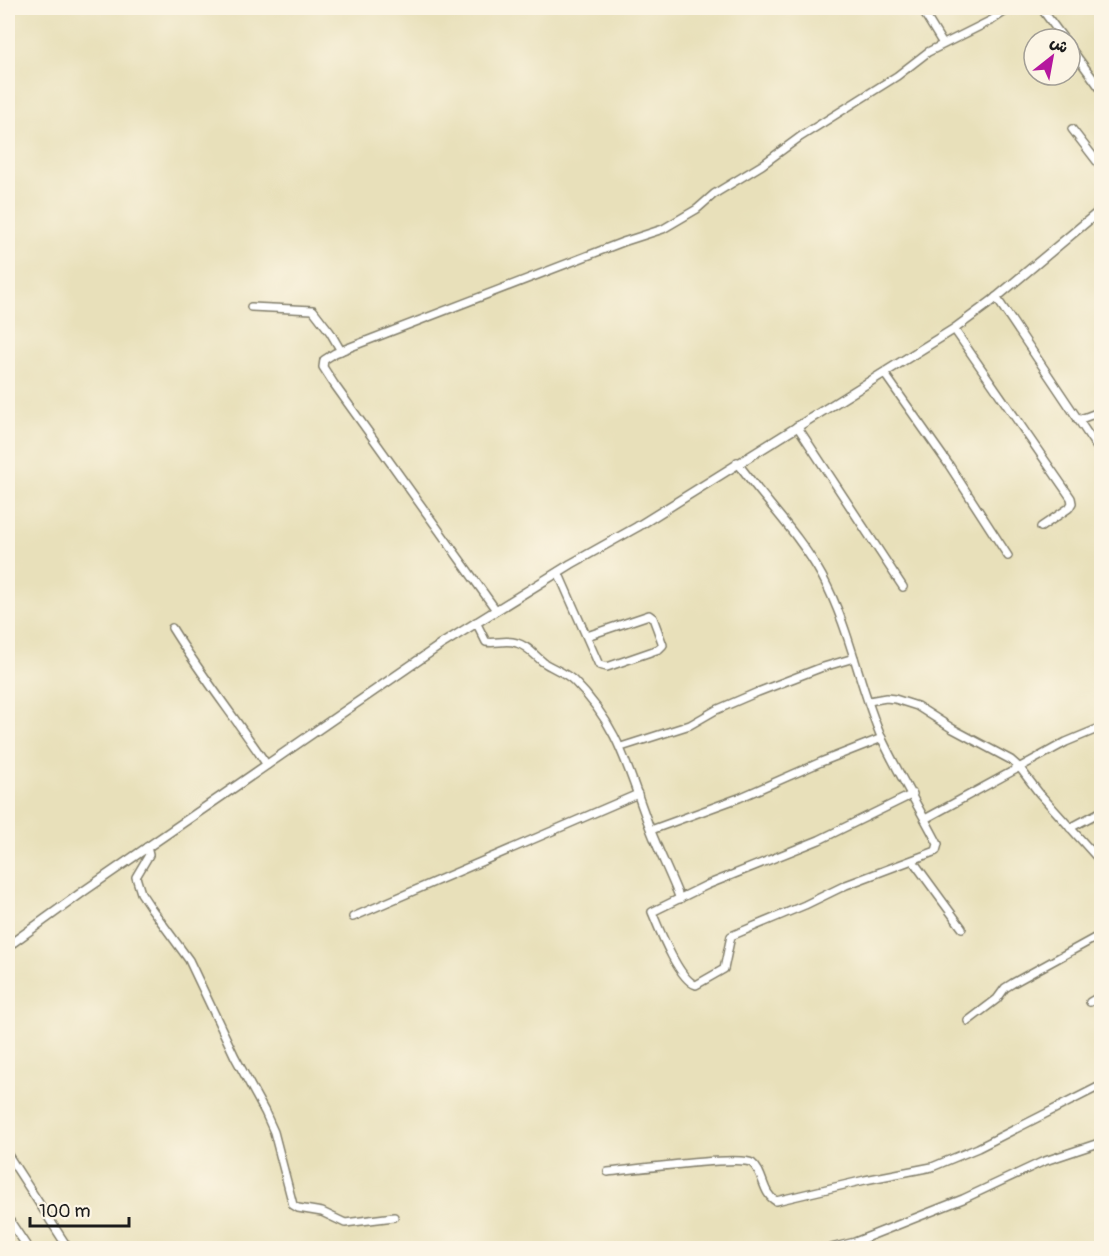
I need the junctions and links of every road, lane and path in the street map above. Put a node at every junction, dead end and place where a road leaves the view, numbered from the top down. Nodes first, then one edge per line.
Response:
1 (921, 8) edge
2 (1010, 8) edge
3 (1041, 8) edge
4 (1055, 27) edge
5 (943, 44) junction
6 (1082, 65) edge
7 (1101, 91) edge
8 (1072, 129) dead end
9 (1101, 168) edge
10 (1101, 209) edge
11 (996, 297) junction
12 (251, 308) dead end
13 (954, 329) junction
14 (341, 351) junction
15 (884, 373) junction
16 (1101, 411) edge
17 (1078, 420) junction
18 (797, 426) junction
19 (1101, 455) edge
20 (737, 462) junction
21 (1041, 527) dead end
22 (1008, 556) dead end
23 (558, 572) junction
24 (903, 588) dead end
25 (496, 610) junction
26 (476, 622) junction
27 (172, 628) dead end
28 (586, 636) junction
29 (854, 658) junction
30 (868, 701) junction
31 (1101, 727) edge
32 (882, 738) junction
33 (621, 747) junction
34 (267, 765) junction
35 (1020, 768) junction
36 (638, 794) junction
37 (913, 794) junction
38 (1101, 812) edge
39 (925, 819) junction
40 (1070, 828) junction
41 (651, 831) junction
42 (147, 847) junction
43 (913, 861) junction
44 (1101, 863) edge
45 (680, 899) junction
46 (353, 917) dead end
47 (962, 928) dead end
48 (1101, 934) edge
49 (8, 946) edge
50 (1101, 995) edge
51 (1090, 1002) dead end
52 (968, 1021) dead end
53 (1101, 1085) edge
54 (1101, 1142) edge
55 (8, 1155) edge
56 (608, 1172) dead end
57 (394, 1217) dead end
58 (8, 1218) edge
59 (28, 1248) edge
60 (69, 1248) edge
61 (831, 1248) edge

1 - 5 street
2 - 5 street
3 - 4 street
5 - 14 street
6 - 7 street
8 - 9 street
10 - 11 street
11 - 13 street
11 - 17 street
12 - 14 street
13 - 15 street
13 - 21 street
14 - 25 street
15 - 18 street
15 - 22 street
16 - 17 street
17 - 19 street
18 - 20 street
18 - 24 street
20 - 23 street
20 - 29 street
23 - 25 street
23 - 28 street
25 - 26 street
26 - 33 street
26 - 34 street
27 - 34 street
28 - 28 street
29 - 30 street
29 - 33 street
30 - 32 street
30 - 35 street
31 - 35 street
32 - 37 street
32 - 41 street
33 - 36 street
34 - 42 street
35 - 39 street
35 - 40 street
36 - 41 street
36 - 46 street
37 - 39 street
37 - 45 street
38 - 40 street
39 - 43 street
40 - 44 street
41 - 45 street
42 - 49 street
42 - 57 street
43 - 45 street
43 - 47 street
48 - 52 street
50 - 51 street
53 - 56 street
54 - 61 street
55 - 60 street
58 - 59 street

